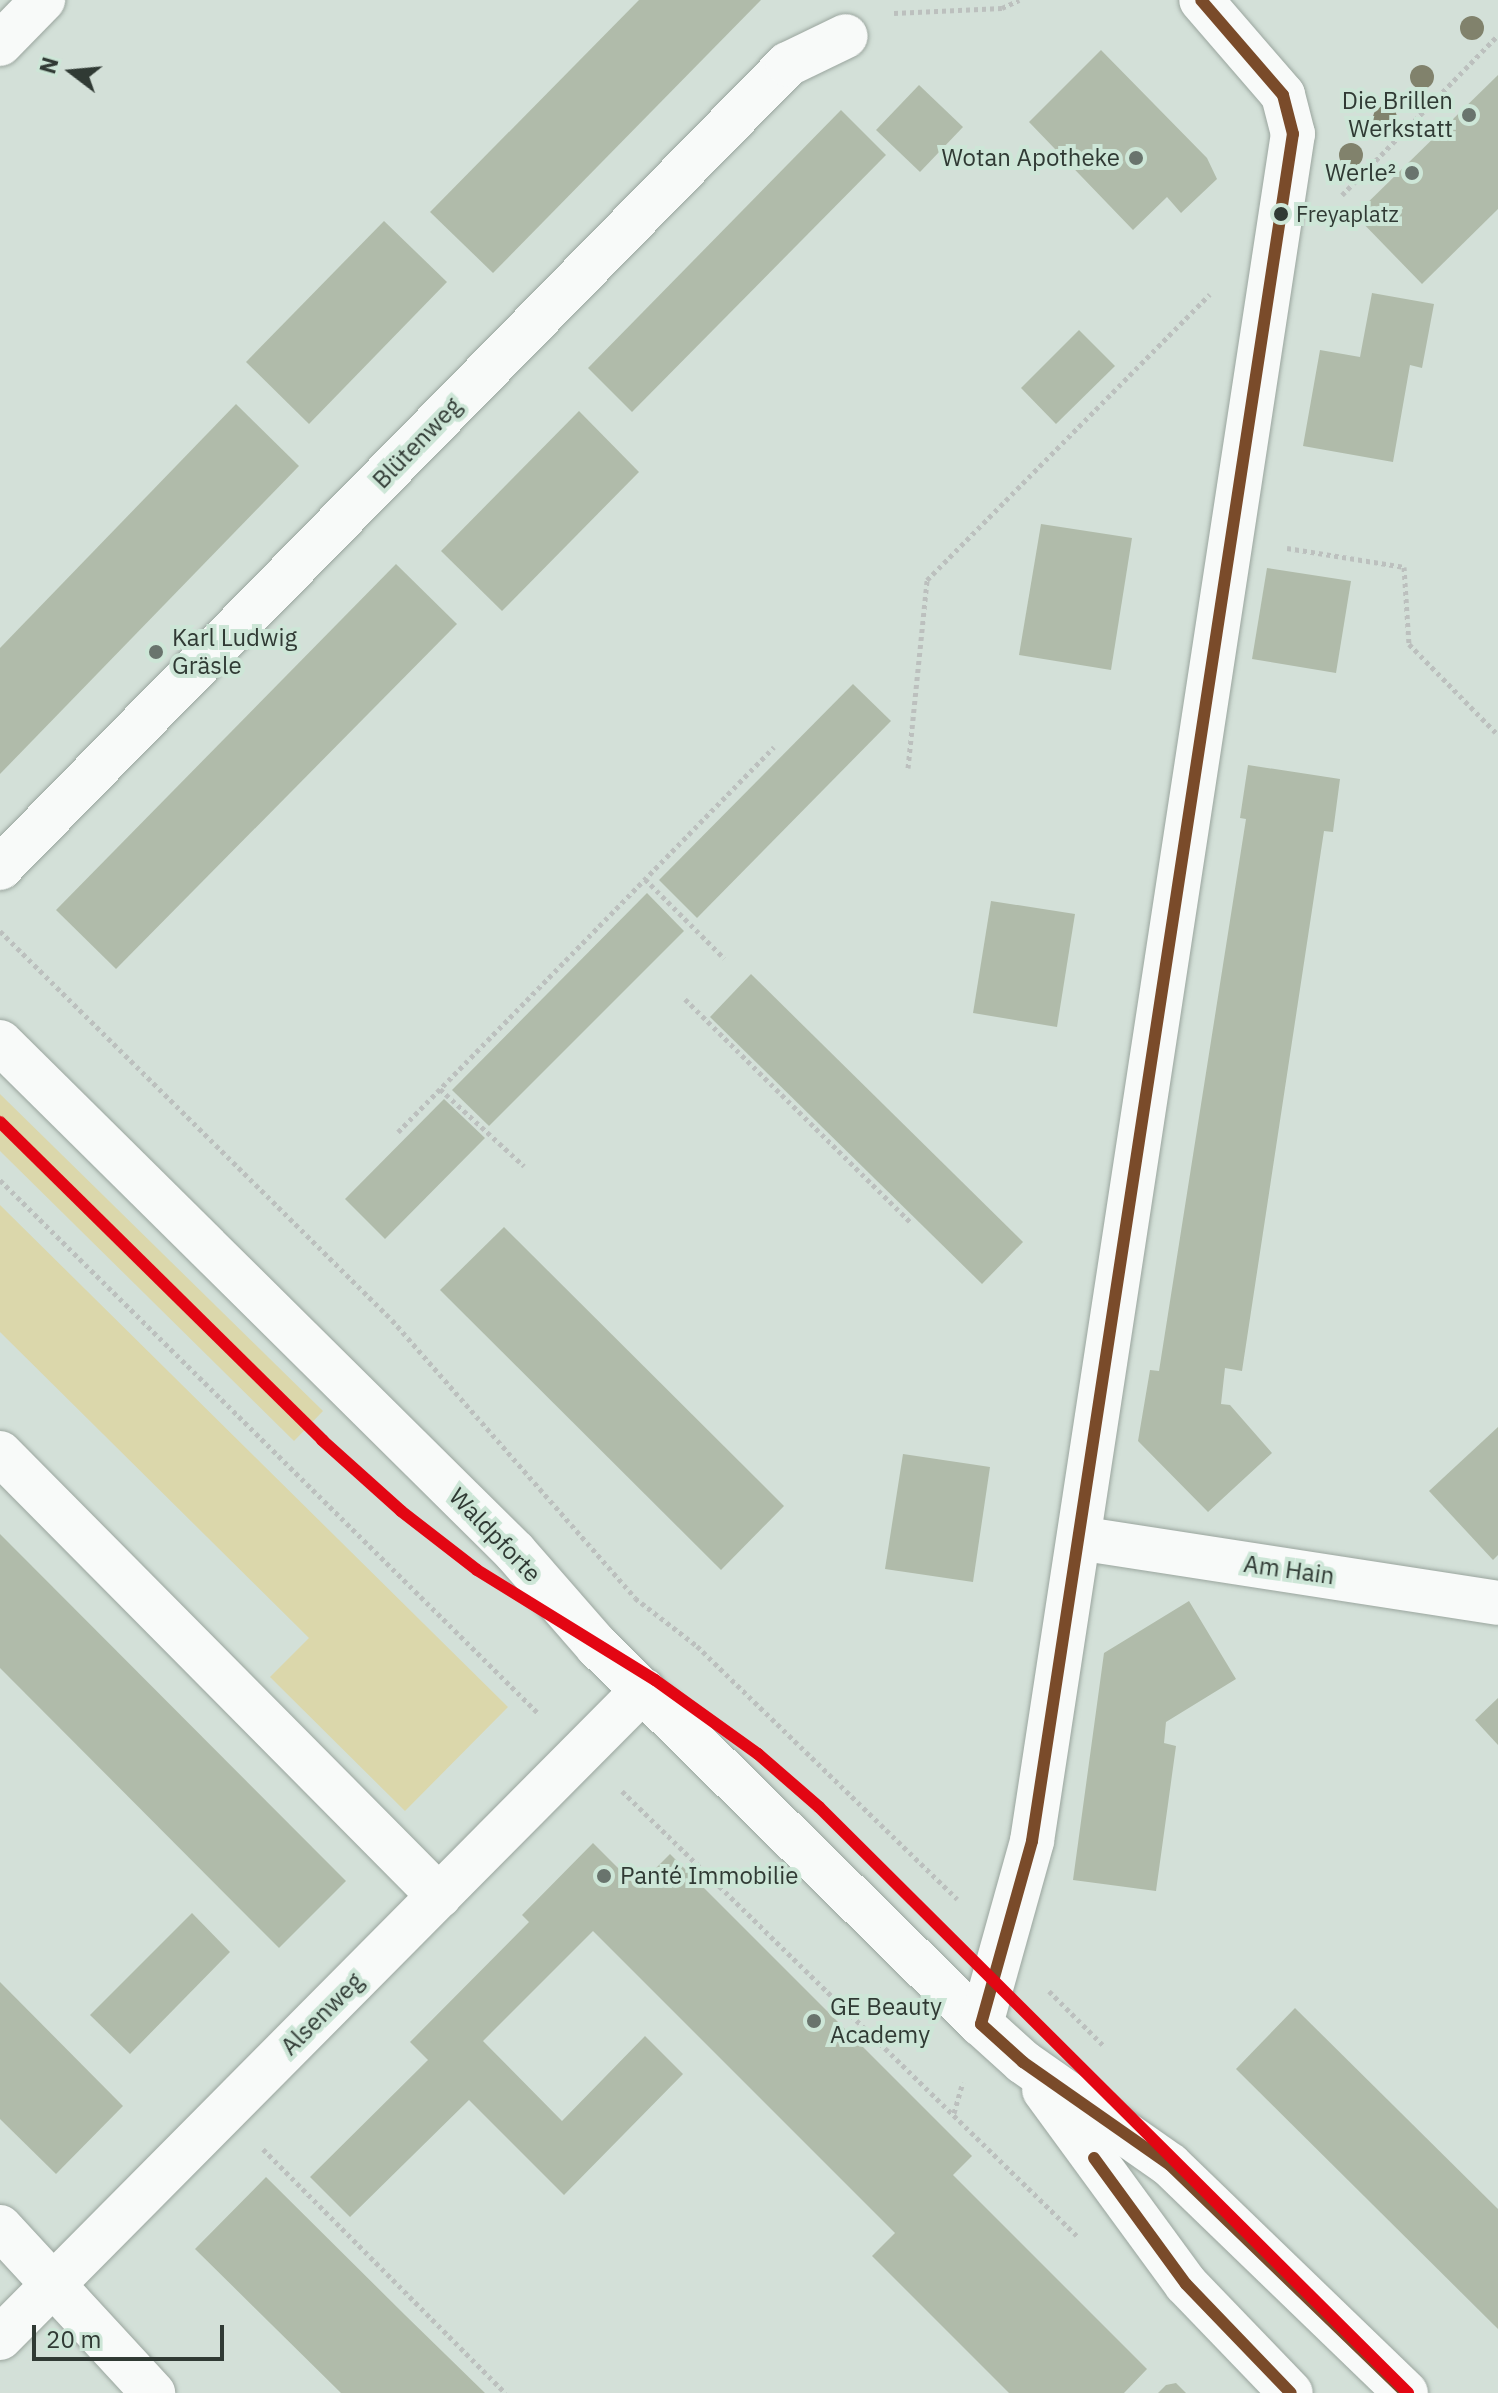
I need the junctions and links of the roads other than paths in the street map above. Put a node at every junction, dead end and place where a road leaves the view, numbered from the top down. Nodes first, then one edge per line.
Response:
1 (43, 0) edge
2 (1201, 0) edge
3 (846, 36) road end
4 (0, 44) edge
5 (0, 868) edge
6 (0, 1042) edge
7 (0, 1453) edge
8 (1079, 1538) junction
9 (1498, 1603) edge
10 (643, 1690) junction
11 (439, 1896) junction
12 (981, 2024) junction
13 (1023, 2062) junction
14 (0, 2227) edge
15 (54, 2284) junction
16 (0, 2338) edge
17 (153, 2393) edge
18 (1291, 2393) edge
19 (1406, 2393) edge

1 - 4 street
2 - 8 street
3 - 5 street, Blütenweg
6 - 10 street, Waldpforte
7 - 11 street
8 - 9 street, Am Hain
8 - 12 street
10 - 11 street, Alsenweg
10 - 12 street, Waldpforte
11 - 15 street, Alsenweg
12 - 13 street, Waldpforte
13 - 18 street, Waldpforte
13 - 19 street, Waldpforte
14 - 15 street
15 - 16 street, Alsenweg
15 - 17 street

